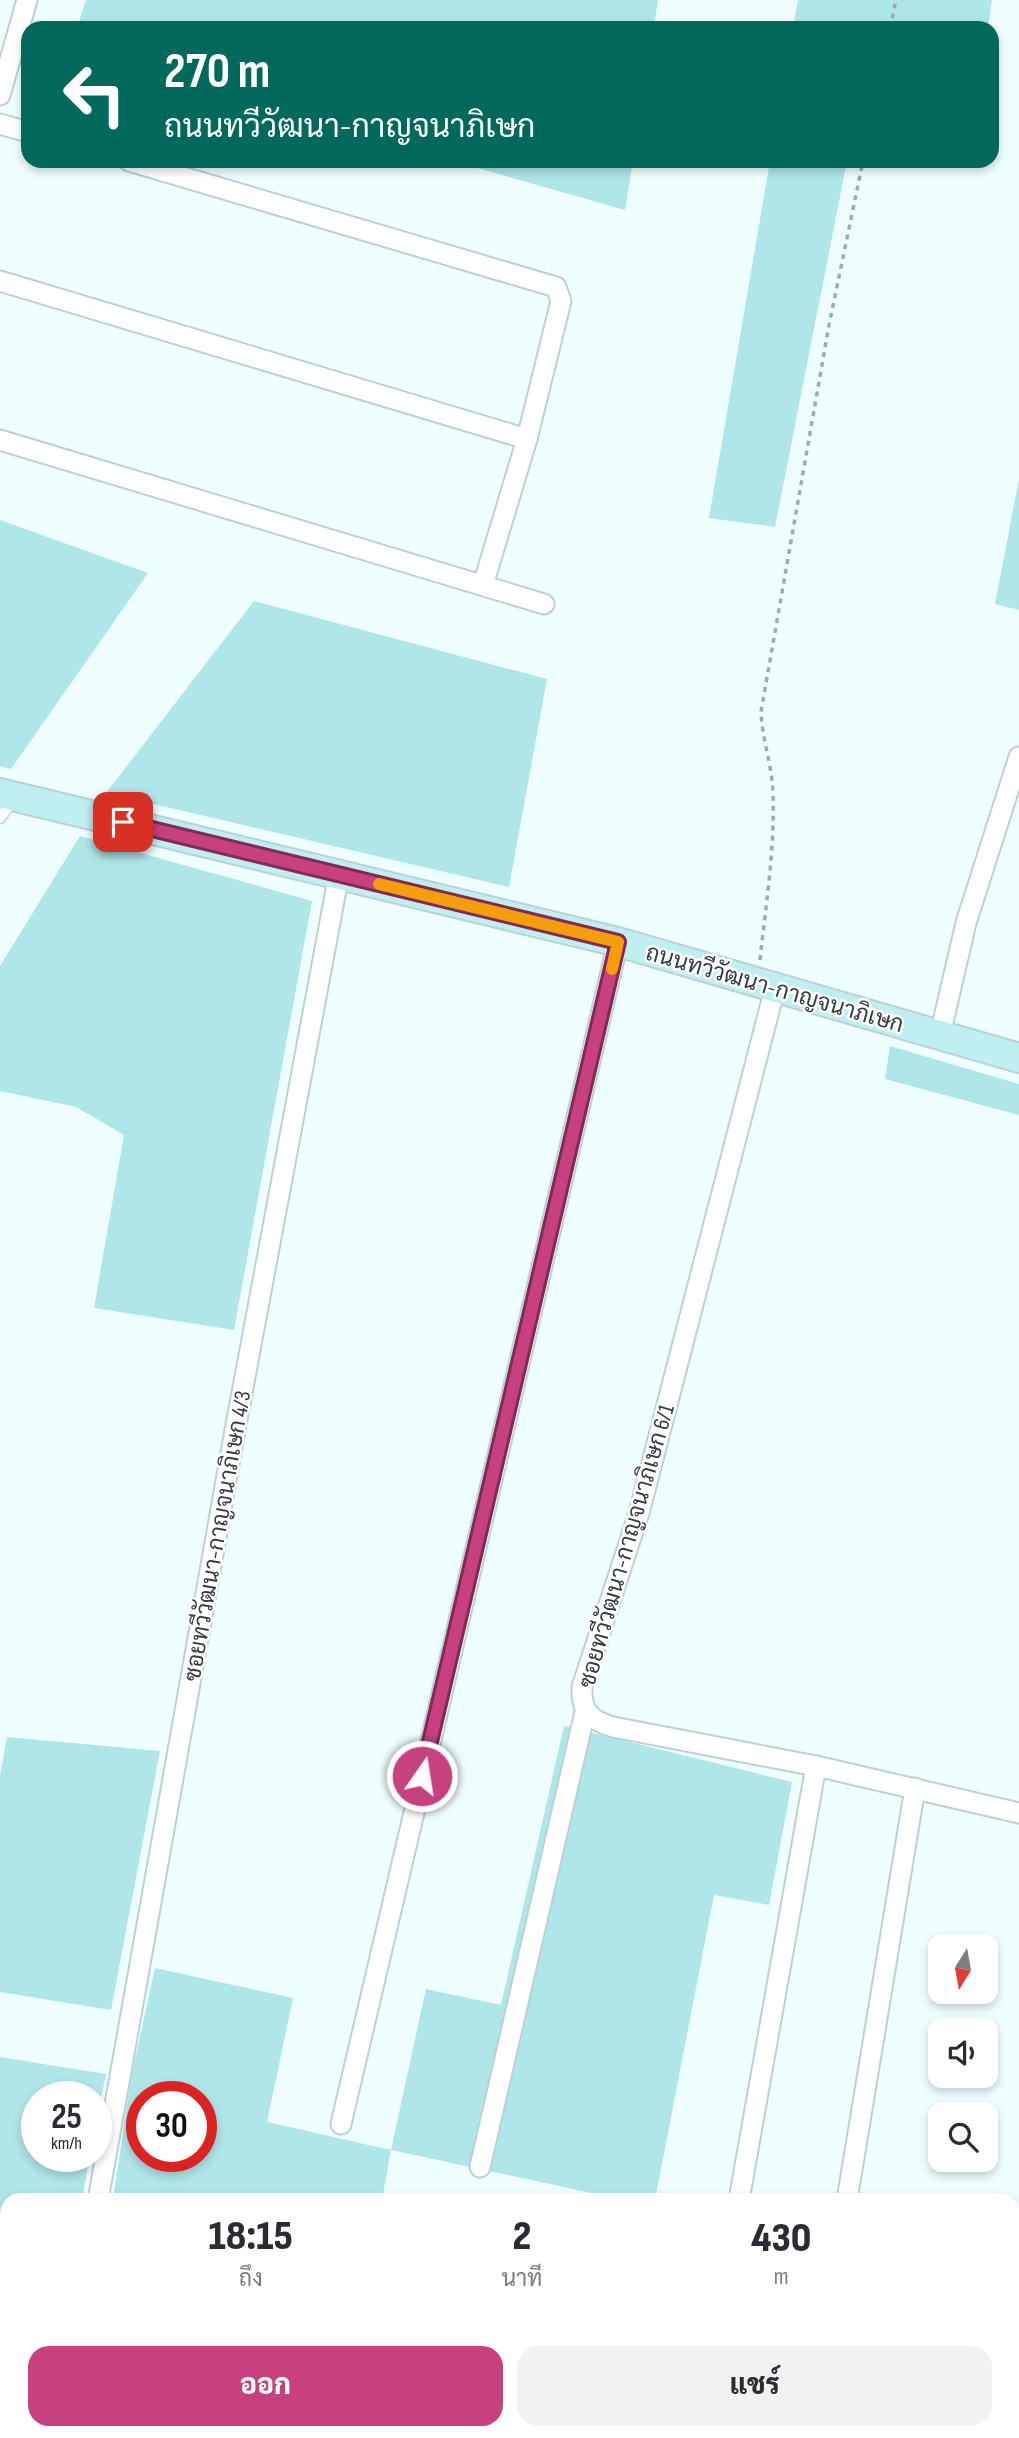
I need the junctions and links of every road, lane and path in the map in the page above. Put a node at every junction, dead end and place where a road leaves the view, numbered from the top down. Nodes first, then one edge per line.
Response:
1 (27, 0) edge
2 (896, 0) edge
3 (21, 21) edge
4 (21, 21) edge
5 (892, 21) edge
6 (0, 95) edge
7 (0, 124) edge
8 (21, 130) edge
9 (153, 168) edge
10 (862, 168) edge
11 (0, 281) edge
12 (527, 439) junction
13 (0, 440) edge
14 (483, 585) junction
15 (544, 604) dead end
16 (1019, 757) edge
17 (5, 803) edge
18 (339, 874) junction
19 (618, 942) junction
20 (767, 985) junction
21 (940, 1035) junction
22 (1019, 1058) edge
23 (585, 1712) junction
24 (816, 1766) junction
25 (915, 1788) junction
26 (1019, 1812) edge
27 (341, 2124) dead end
28 (480, 2167) dead end
29 (99, 2193) edge
30 (740, 2193) edge
31 (848, 2193) edge

1 - 3 street
2 - 5 path
4 - 6 street
7 - 8 street
9 - 12 street
10 - 20 path
11 - 12 street
12 - 14 street
13 - 14 street
14 - 15 street
16 - 21 street
17 - 18 street, ถนนทวีวัฒนา-กาญจนาภิเษก
18 - 19 street, ถนนทวีวัฒนา-กาญจนาภิเษก
18 - 29 street, ซอยทวีวัฒนา-กาญจนาภิเษก 4/3
19 - 20 street, ถนนทวีวัฒนา-กาญจนาภิเษก
19 - 27 street
20 - 21 street, ถนนทวีวัฒนา-กาญจนาภิเษก
20 - 23 street, ซอยทวีวัฒนา-กาญจนาภิเษก 6/1
21 - 22 street, ถนนทวีวัฒนา-กาญจนาภิเษก
23 - 24 street, ซอยทวีวัฒนา-กาญจนาภิเษก 6/1
23 - 28 street
24 - 25 street, ซอยทวีวัฒนา-กาญจนาภิเษก 6/1
24 - 30 street
25 - 26 street, ซอยทวีวัฒนา-กาญจนาภิเษก 6/1
25 - 31 street

